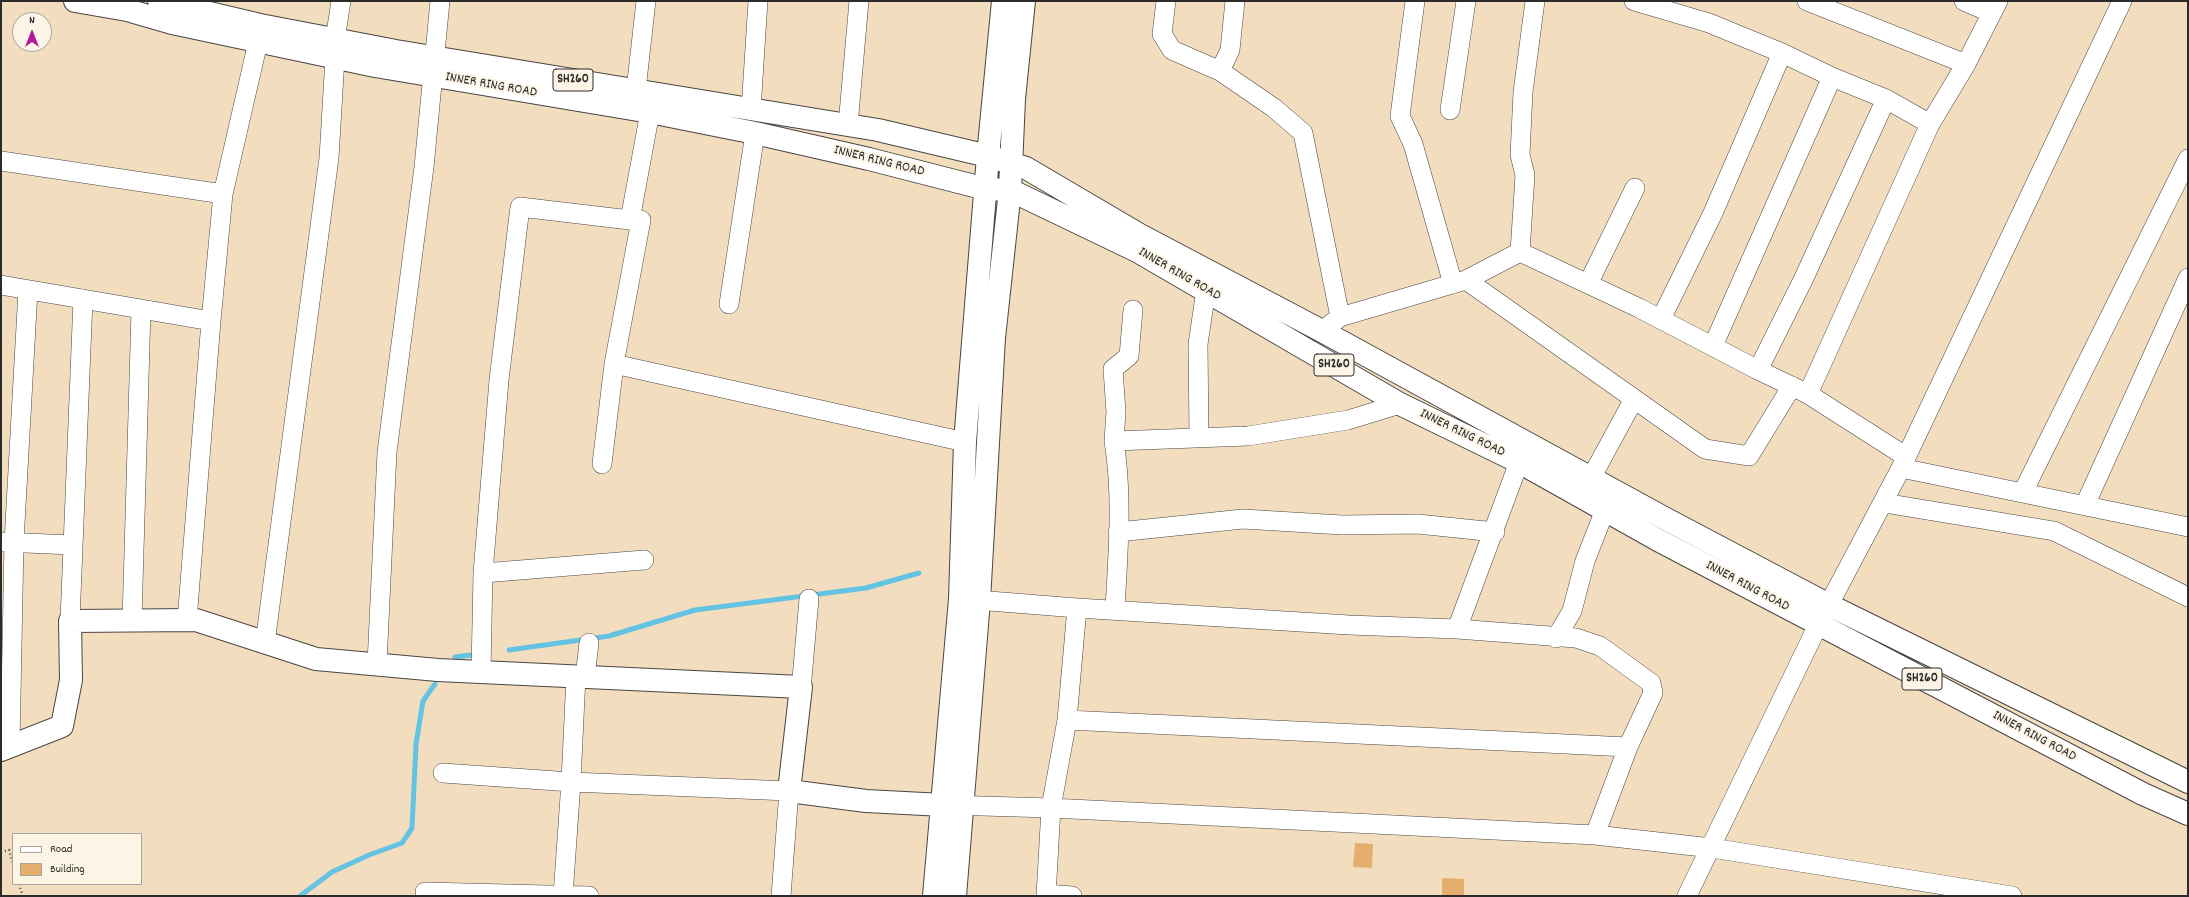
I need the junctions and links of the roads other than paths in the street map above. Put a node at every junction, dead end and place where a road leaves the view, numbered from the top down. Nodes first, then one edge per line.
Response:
1 (75, 1) edge
2 (159, 1) edge
3 (341, 1) edge
4 (440, 1) edge
5 (646, 1) edge
6 (758, 1) edge
7 (860, 1) edge
8 (1003, 1) edge
9 (1024, 1) edge
10 (1166, 1) edge
11 (1235, 1) edge
12 (1415, 1) edge
13 (1466, 1) edge
14 (1535, 1) edge
15 (1634, 1) edge
16 (1807, 1) edge
17 (1964, 1) edge
18 (2122, 1) edge
19 (1995, 7) edge
20 (258, 42) junction
21 (335, 49) junction
22 (1782, 53) junction
23 (1966, 64) junction
24 (434, 67) junction
25 (1220, 71) junction
26 (1832, 77) junction
27 (636, 90) junction
28 (1886, 99) junction
29 (751, 110) junction
30 (1450, 110) dead end
31 (650, 112) junction
32 (1930, 124) junction
33 (848, 125) junction
34 (755, 133) junction
35 (988, 156) junction
36 (2188, 159) edge
37 (1, 161) edge
38 (1012, 164) junction
39 (1634, 188) dead end
40 (986, 189) junction
41 (1010, 190) junction
42 (223, 194) junction
43 (630, 220) junction
44 (1520, 252) junction
45 (2188, 278) edge
46 (1460, 282) junction
47 (1588, 284) junction
48 (1, 285) edge
49 (28, 290) junction
50 (1206, 290) junction
51 (83, 299) junction
52 (729, 304) dead end
53 (141, 310) junction
54 (1132, 310) dead end
55 (1340, 317) junction
56 (1661, 319) junction
57 (211, 321) junction
58 (1322, 330) junction
59 (1713, 346) junction
60 (614, 364) junction
61 (1758, 370) junction
62 (1800, 390) junction
63 (1634, 399) junction
64 (1400, 404) junction
65 (1199, 438) junction
66 (1114, 441) junction
67 (966, 442) junction
68 (988, 452) junction
69 (1600, 461) junction
70 (1519, 462) junction
71 (1903, 462) junction
72 (602, 464) dead end
73 (2023, 492) junction
74 (1884, 503) junction
75 (2084, 505) junction
76 (1606, 510) junction
77 (2186, 522) edge
78 (1118, 532) junction
79 (1495, 532) junction
80 (7, 542) edge
81 (73, 545) junction
82 (644, 560) dead end
83 (483, 573) junction
84 (2188, 597) edge
85 (809, 599) dead end
86 (969, 599) junction
87 (1829, 605) junction
88 (1077, 608) junction
89 (1115, 610) junction
90 (132, 620) junction
91 (187, 620) junction
92 (70, 621) junction
93 (1818, 625) junction
94 (1457, 629) junction
95 (1556, 638) junction
96 (265, 643) junction
97 (589, 643) dead end
98 (377, 664) junction
99 (481, 672) junction
100 (581, 676) junction
101 (801, 690) junction
102 (1067, 720) junction
103 (1628, 747) junction
104 (5, 748) edge
105 (443, 773) dead end
106 (571, 782) junction
107 (2188, 782) edge
108 (789, 791) junction
109 (953, 805) junction
110 (1051, 808) junction
111 (2188, 814) edge
112 (1595, 835) junction
113 (1712, 848) junction
114 (425, 892) dead end
115 (563, 895) edge
116 (1046, 895) edge
117 (589, 896) edge
118 (781, 896) edge
119 (934, 896) edge
120 (955, 896) edge
121 (1072, 896) edge
122 (1687, 896) edge
123 (2012, 896) edge

1 - 20 main road, INNER RING ROAD
2 - 21 main road, INNER RING ROAD
3 - 21 street
4 - 24 street
5 - 27 street
6 - 29 street
7 - 33 street
8 - 35 main road
9 - 38 main road
10 - 25 street
11 - 25 street
12 - 46 street
13 - 30 street
14 - 44 street
15 - 22 street
16 - 23 street
17 - 19 street
18 - 71 street
19 - 23 street
20 - 21 main road, INNER RING ROAD
20 - 42 street
21 - 24 main road, INNER RING ROAD
21 - 96 street
22 - 26 street
22 - 56 street
23 - 32 street
24 - 27 main road, INNER RING ROAD / SH260
24 - 31 main road, INNER RING ROAD
24 - 98 street
25 - 55 street
26 - 28 street
26 - 59 street
27 - 29 main road, INNER RING ROAD / SH260
28 - 32 street
28 - 61 street
29 - 33 main road, INNER RING ROAD / SH260
31 - 34 main road, INNER RING ROAD
31 - 43 street
32 - 62 street
33 - 35 main road, INNER RING ROAD / SH260
34 - 40 main road, INNER RING ROAD
34 - 52 street
35 - 38 main road, INNER RING ROAD
35 - 40 main road
36 - 73 street
37 - 42 street
38 - 41 main road
38 - 58 main road, INNER RING ROAD
39 - 47 street
40 - 41 main road, INNER RING ROAD
40 - 67 main road
41 - 50 main road, INNER RING ROAD / SH260
41 - 68 main road
42 - 57 street
43 - 60 street
43 - 83 street
44 - 46 street
44 - 47 street
45 - 75 street
46 - 55 street
46 - 63 street
47 - 56 street
48 - 49 street
49 - 51 street
49 - 80 street
50 - 64 main road, INNER RING ROAD / SH260
50 - 65 street
51 - 53 street
51 - 81 street
53 - 57 street
53 - 90 street
54 - 66 street
55 - 58 street
56 - 59 street
57 - 91 street
58 - 69 main road, INNER RING ROAD
59 - 61 street
60 - 67 street
60 - 72 street
61 - 62 street
62 - 63 street
62 - 71 street
63 - 69 street
64 - 65 street
64 - 70 main road, INNER RING ROAD / SH260
65 - 66 street
66 - 78 street
67 - 68 main road
67 - 86 main road
68 - 86 main road
69 - 87 main road, INNER RING ROAD
70 - 76 main road, INNER RING ROAD / SH260
70 - 79 street
71 - 73 street
71 - 74 street
73 - 75 street
74 - 84 street
74 - 87 street
75 - 77 street
76 - 93 main road, INNER RING ROAD / SH260
76 - 95 street
78 - 79 street
78 - 89 street
79 - 94 street
80 - 81 street
80 - 104 street
81 - 92 street
82 - 83 street
83 - 99 street
85 - 101 street
86 - 88 street
86 - 109 main road
87 - 93 street
87 - 107 main road, INNER RING ROAD
88 - 89 street
88 - 102 street
89 - 94 street
90 - 91 main road
90 - 92 main road
91 - 96 main road
92 - 104 main road
93 - 111 main road, INNER RING ROAD / SH260
93 - 113 street
94 - 95 street
95 - 103 street
96 - 98 main road
97 - 100 street
98 - 99 main road
99 - 100 main road
100 - 101 main road
100 - 106 street
101 - 108 main road
102 - 103 street
102 - 110 street
103 - 112 street
105 - 106 street
106 - 108 street
106 - 115 street
108 - 109 main road
108 - 118 street
109 - 110 street
109 - 119 main road
109 - 120 main road
110 - 112 street
110 - 116 street
112 - 113 street
113 - 122 street
113 - 123 street
114 - 115 street
115 - 117 street
116 - 121 street

